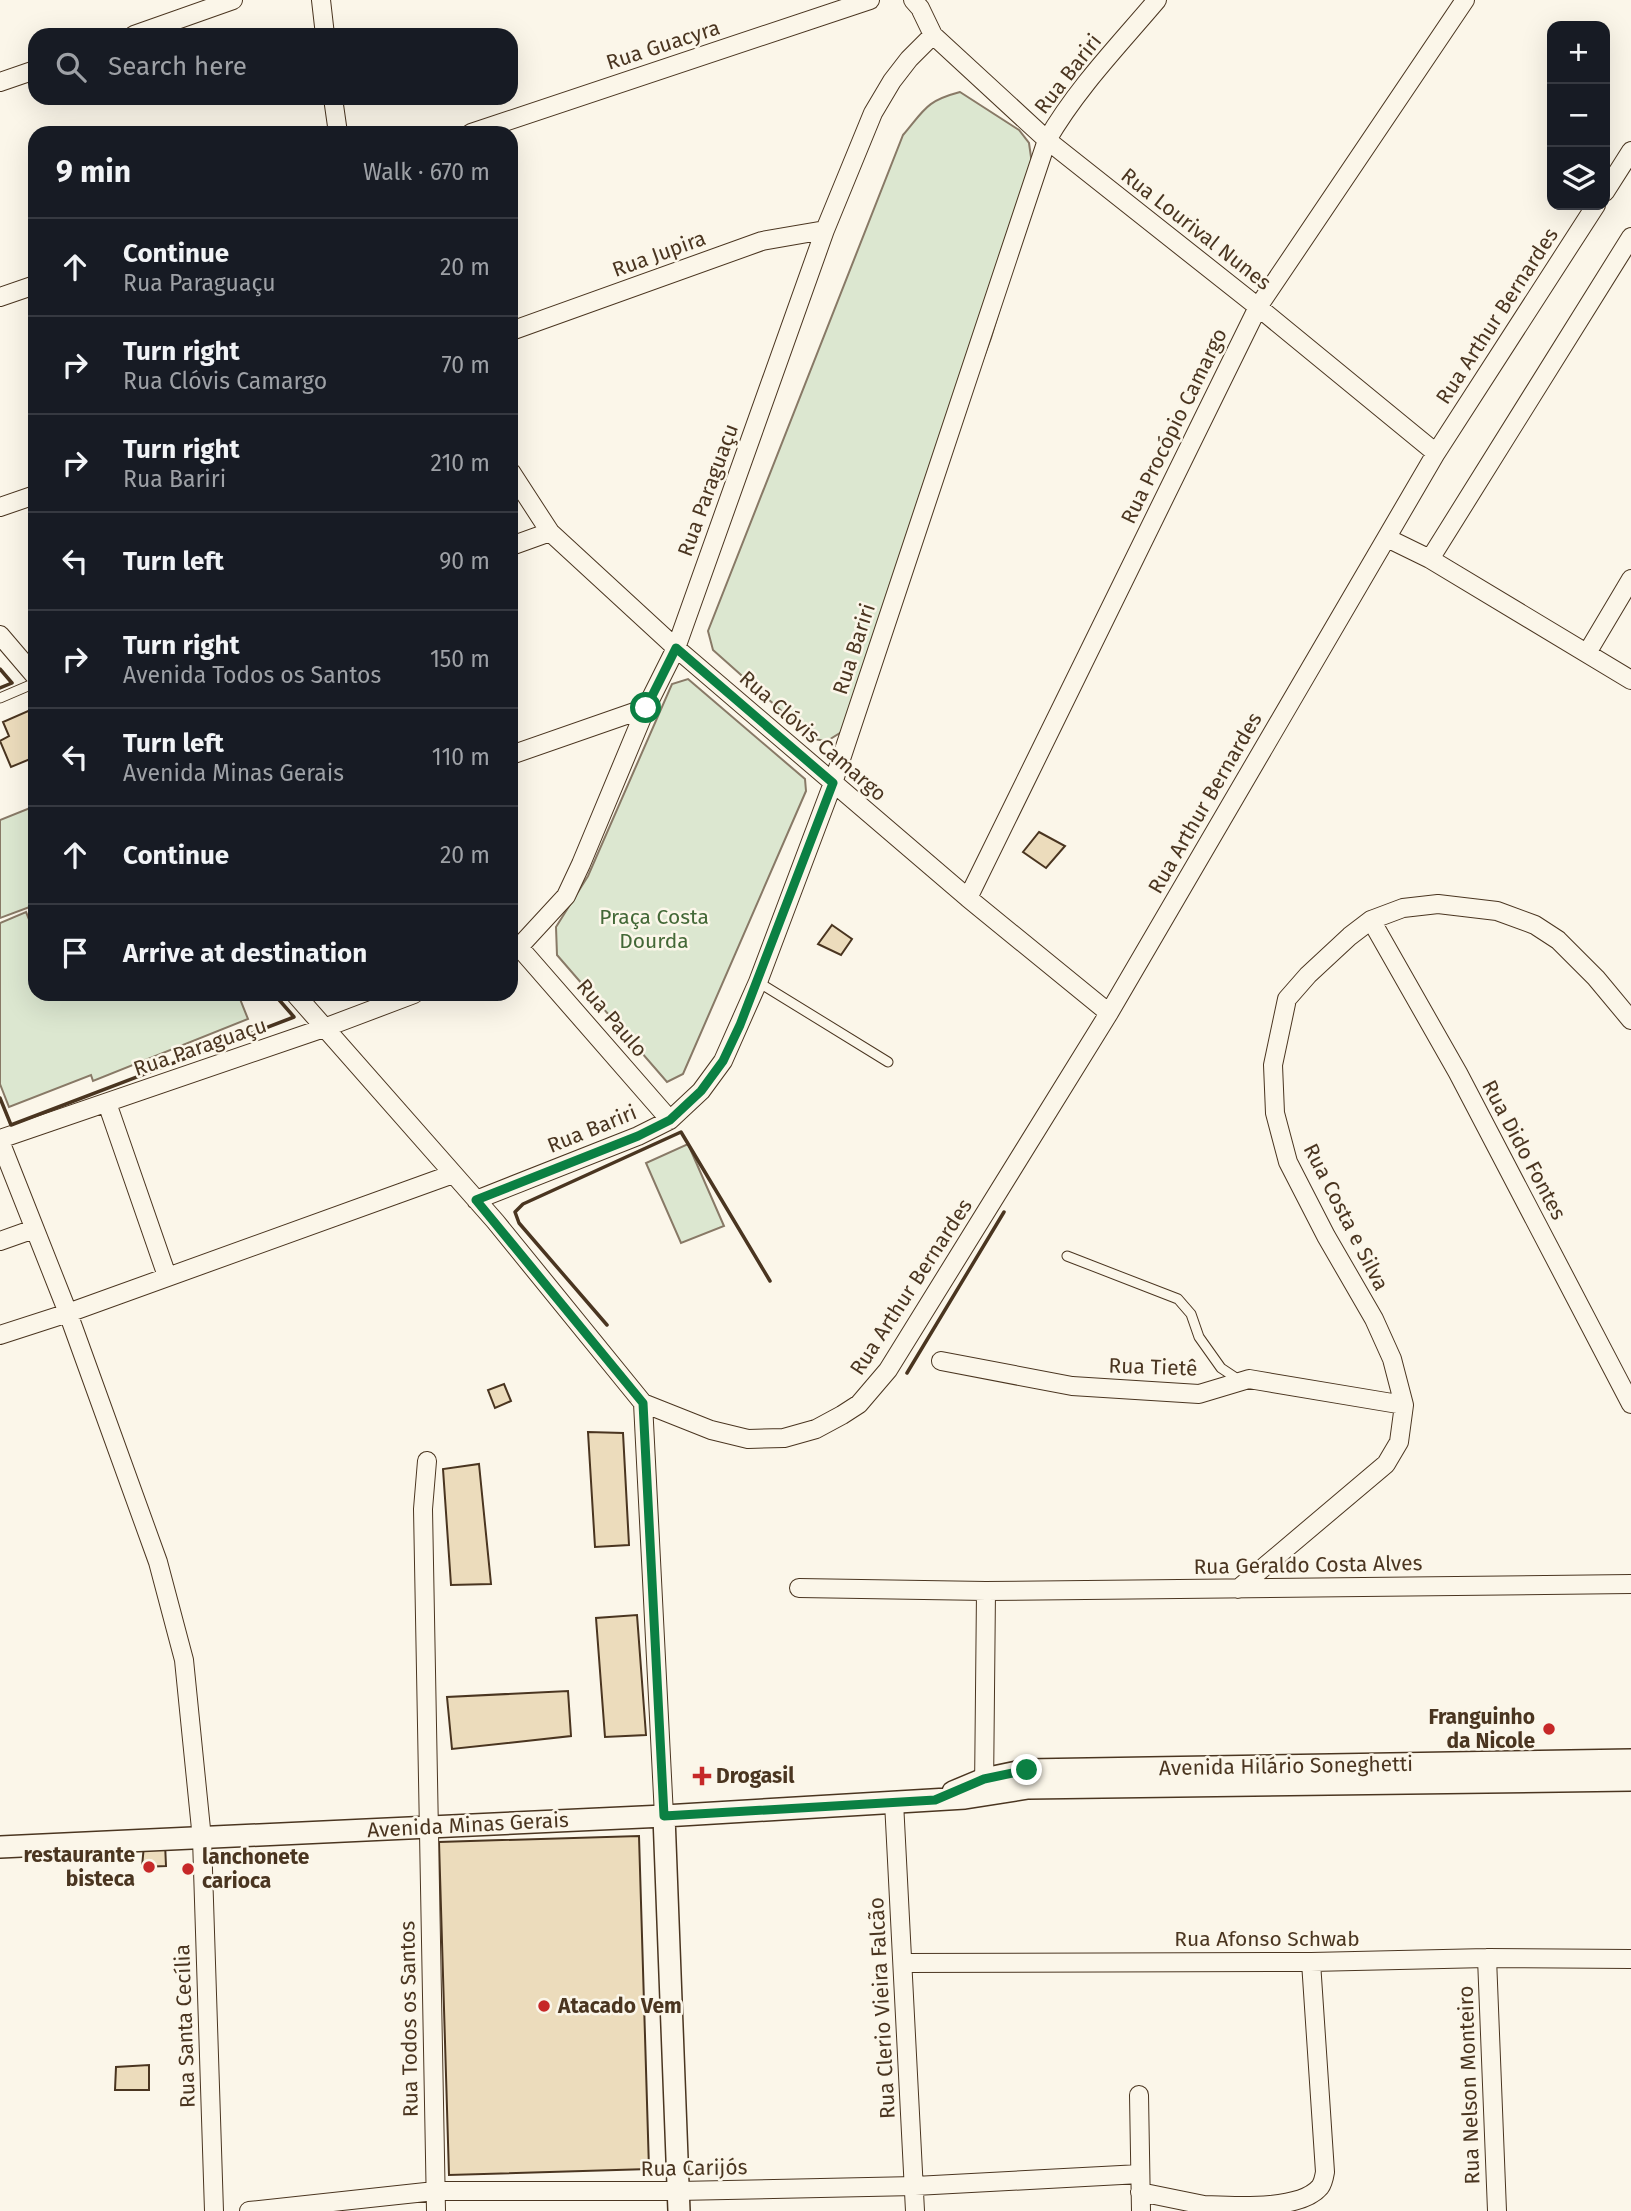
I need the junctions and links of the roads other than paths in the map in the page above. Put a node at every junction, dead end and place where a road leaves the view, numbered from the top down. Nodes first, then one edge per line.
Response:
1 (233, 0) edge
2 (321, 0) edge
3 (870, 0) edge
4 (913, 0) edge
5 (1157, 0) edge
6 (1465, 0) edge
7 (154, 28) edge
8 (324, 28) edge
9 (933, 35) junction
10 (28, 72) edge
11 (0, 82) edge
12 (334, 105) edge
13 (337, 126) edge
14 (492, 126) edge
15 (1047, 140) junction
16 (1631, 151) edge
17 (1610, 184) edge
18 (1593, 210) edge
19 (825, 230) junction
20 (1631, 237) edge
21 (28, 287) edge
22 (0, 296) edge
23 (1258, 307) junction
24 (518, 328) edge
25 (1437, 453) junction
26 (518, 483) edge
27 (28, 497) edge
28 (0, 507) edge
29 (550, 532) junction
30 (1387, 538) junction
31 (518, 543) edge
32 (1430, 559) junction
33 (1631, 579) edge
34 (0, 635) edge
35 (676, 648) junction
36 (1587, 653) junction
37 (28, 668) edge
38 (1631, 680) edge
39 (28, 686) edge
40 (0, 698) edge
41 (646, 708) junction
42 (518, 753) edge
43 (833, 783) junction
44 (968, 898) junction
45 (1371, 920) junction
46 (518, 946) edge
47 (518, 952) edge
48 (758, 982) junction
49 (301, 1001) edge
50 (395, 1001) edge
51 (1109, 1013) junction
52 (1631, 1020) edge
53 (324, 1028) junction
54 (888, 1062) dead end
55 (107, 1102) junction
56 (670, 1120) junction
57 (0, 1140) edge
58 (453, 1174) junction
59 (476, 1200) junction
60 (34, 1229) junction
61 (0, 1241) edge
62 (1067, 1256) dead end
63 (167, 1276) junction
64 (68, 1313) junction
65 (0, 1335) edge
66 (941, 1361) dead end
67 (1240, 1380) junction
68 (643, 1403) junction
69 (1631, 1404) edge
70 (1404, 1405) junction
71 (427, 1461) dead end
72 (1631, 1584) edge
73 (799, 1588) dead end
74 (1238, 1589) junction
75 (986, 1591) junction
76 (1631, 1760) edge
77 (1546, 1772) junction
78 (1631, 1780) edge
79 (984, 1787) junction
80 (894, 1802) junction
81 (664, 1816) junction
82 (429, 1826) junction
83 (202, 1839) junction
84 (0, 1847) edge
85 (1487, 1958) junction
86 (1631, 1959) edge
87 (903, 1962) junction
88 (1311, 1962) junction
89 (1139, 2095) dead end
90 (1140, 2174) junction
91 (915, 2186) junction
92 (435, 2191) junction
93 (1140, 2192) junction
94 (679, 2201) edge
95 (1206, 2208) edge
96 (214, 2211) edge
97 (249, 2211) edge
98 (436, 2211) edge
99 (915, 2211) edge
100 (1141, 2211) edge
101 (1497, 2211) edge

1 - 7 street
2 - 8 street
3 - 14 street, Rua Guacyra
4 - 9 street
5 - 15 street, Rua Bariri
6 - 23 street, Rua Procópio Camargo
9 - 15 street, Rua Lourival Nunes
9 - 19 street, Rua Paraguaçu
10 - 11 street
12 - 13 street
15 - 23 street, Rua Lourival Nunes
15 - 43 street, Rua Bariri
16 - 17 street
18 - 25 street, Rua Arthur Bernardes
19 - 24 street, Rua Jupira
19 - 35 street, Rua Paraguaçu
20 - 32 street
21 - 22 street
23 - 25 street, Rua Lourival Nunes
23 - 44 street, Rua Procópio Camargo
25 - 30 street, Rua Arthur Bernardes
26 - 29 street, Rua Clóvis Camargo
27 - 28 street
29 - 31 street
29 - 35 street, Rua Clóvis Camargo
30 - 32 street
30 - 51 street, Rua Arthur Bernardes
32 - 36 street
33 - 36 street
34 - 37 street
35 - 41 street, Rua Paraguaçu
35 - 43 street, Rua Clóvis Camargo
36 - 38 street
39 - 40 lane
41 - 42 street
41 - 46 street, Rua Paraguaçu
43 - 44 street, Rua Clóvis Camargo
43 - 48 street, Rua Bariri
44 - 51 street, Rua Clóvis Camargo
45 - 52 street, Rua Costa e Silva
45 - 69 street, Rua Dido Fontes
45 - 70 street, Rua Costa e Silva
47 - 56 street, Rua Paulo
48 - 54 lane
48 - 56 street, Rua Bariri
49 - 53 street
50 - 53 street, Rua Paraguaçu
51 - 68 street, Rua Arthur Bernardes
53 - 55 street, Rua Paraguaçu
53 - 58 street
55 - 57 street, Rua Paraguaçu
55 - 63 street
56 - 59 street, Rua Bariri
57 - 60 street, Rua Santa Cecília
58 - 59 street
58 - 63 street
59 - 68 street
60 - 61 street
60 - 64 street, Rua Santa Cecília
62 - 67 lane
63 - 64 street
64 - 65 street
64 - 83 street, Rua Santa Cecília
66 - 67 street, Rua Tietê
67 - 70 street, Rua Tietê
68 - 81 street
70 - 74 street, Rua Costa e Silva
71 - 82 street, Rua Todos os Santos
72 - 74 street, Rua Geraldo Costa Alves
73 - 75 street, Rua Geraldo Costa Alves
74 - 75 street, Rua Geraldo Costa Alves
75 - 79 street
76 - 77 street, Avenida Hilário Soneghetti
77 - 78 street, Avenida Hilário Soneghetti
77 - 79 street, Avenida Hilário Soneghetti
79 - 80 street, Avenida Minas Gerais
80 - 81 street, Avenida Minas Gerais
80 - 87 street, Rua Clerio Vieira Falcão
81 - 82 street, Avenida Minas Gerais
81 - 94 street
82 - 83 street, Avenida Minas Gerais
82 - 92 street, Rua Todos os Santos
83 - 84 street, Avenida Minas Gerais
83 - 96 street, Rua Santa Cecília
85 - 86 street, Rua Afonso Schwab
85 - 88 street, Rua Afonso Schwab
85 - 101 street, Rua Nelson Monteiro
87 - 88 street, Rua Afonso Schwab
87 - 91 street, Rua Clerio Vieira Falcão
88 - 95 street
89 - 90 street
90 - 91 street, Rua Carijós
90 - 93 street
91 - 94 street, Rua Carijós
91 - 99 street, Rua Clerio Vieira Falcão
92 - 94 street, Rua Carijós
92 - 97 street, Rua Carijós
92 - 98 street, Rua Todos os Santos
93 - 95 street
93 - 100 street

